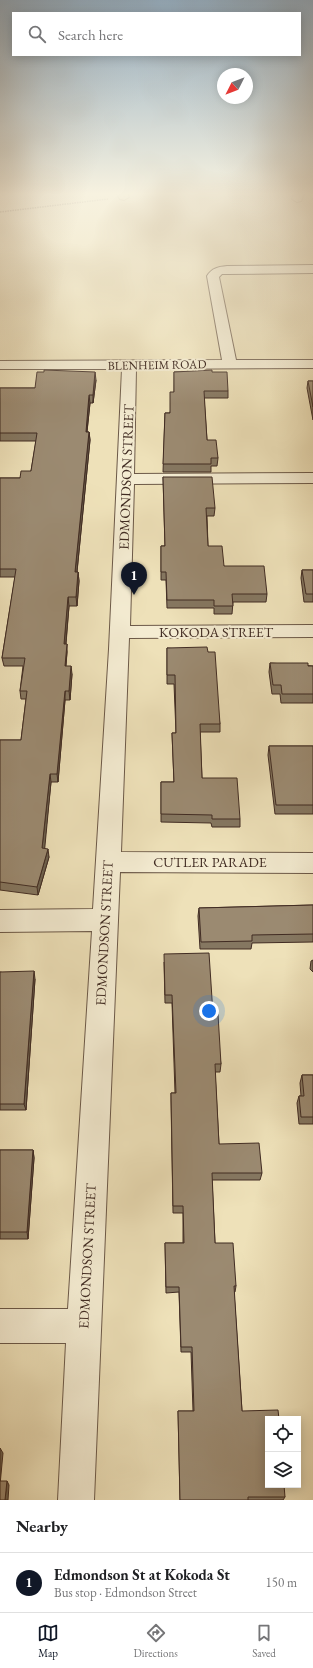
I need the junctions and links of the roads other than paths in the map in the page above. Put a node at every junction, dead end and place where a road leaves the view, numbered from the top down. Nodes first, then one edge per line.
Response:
1 (313, 269) edge
2 (230, 364) junction
3 (313, 364) edge
4 (0, 365) edge
5 (129, 365) junction
6 (313, 478) edge
7 (126, 479) junction
8 (313, 631) edge
9 (120, 632) junction
10 (108, 862) junction
11 (313, 863) edge
12 (105, 920) junction
13 (0, 921) edge
14 (0, 1326) edge
15 (83, 1326) junction
16 (76, 1500) edge

1 - 2 street
2 - 3 street, BLENHEIM ROAD
2 - 5 street, BLENHEIM ROAD
4 - 5 street, BLENHEIM ROAD
5 - 7 street, EDMONDSON STREET
6 - 7 street
7 - 9 street, EDMONDSON STREET
8 - 9 street, KOKODA STREET
9 - 10 street, EDMONDSON STREET
10 - 11 street, CUTLER PARADE
10 - 12 street, EDMONDSON STREET
12 - 13 street
12 - 15 street, EDMONDSON STREET
14 - 15 street
15 - 16 street, EDMONDSON STREET

